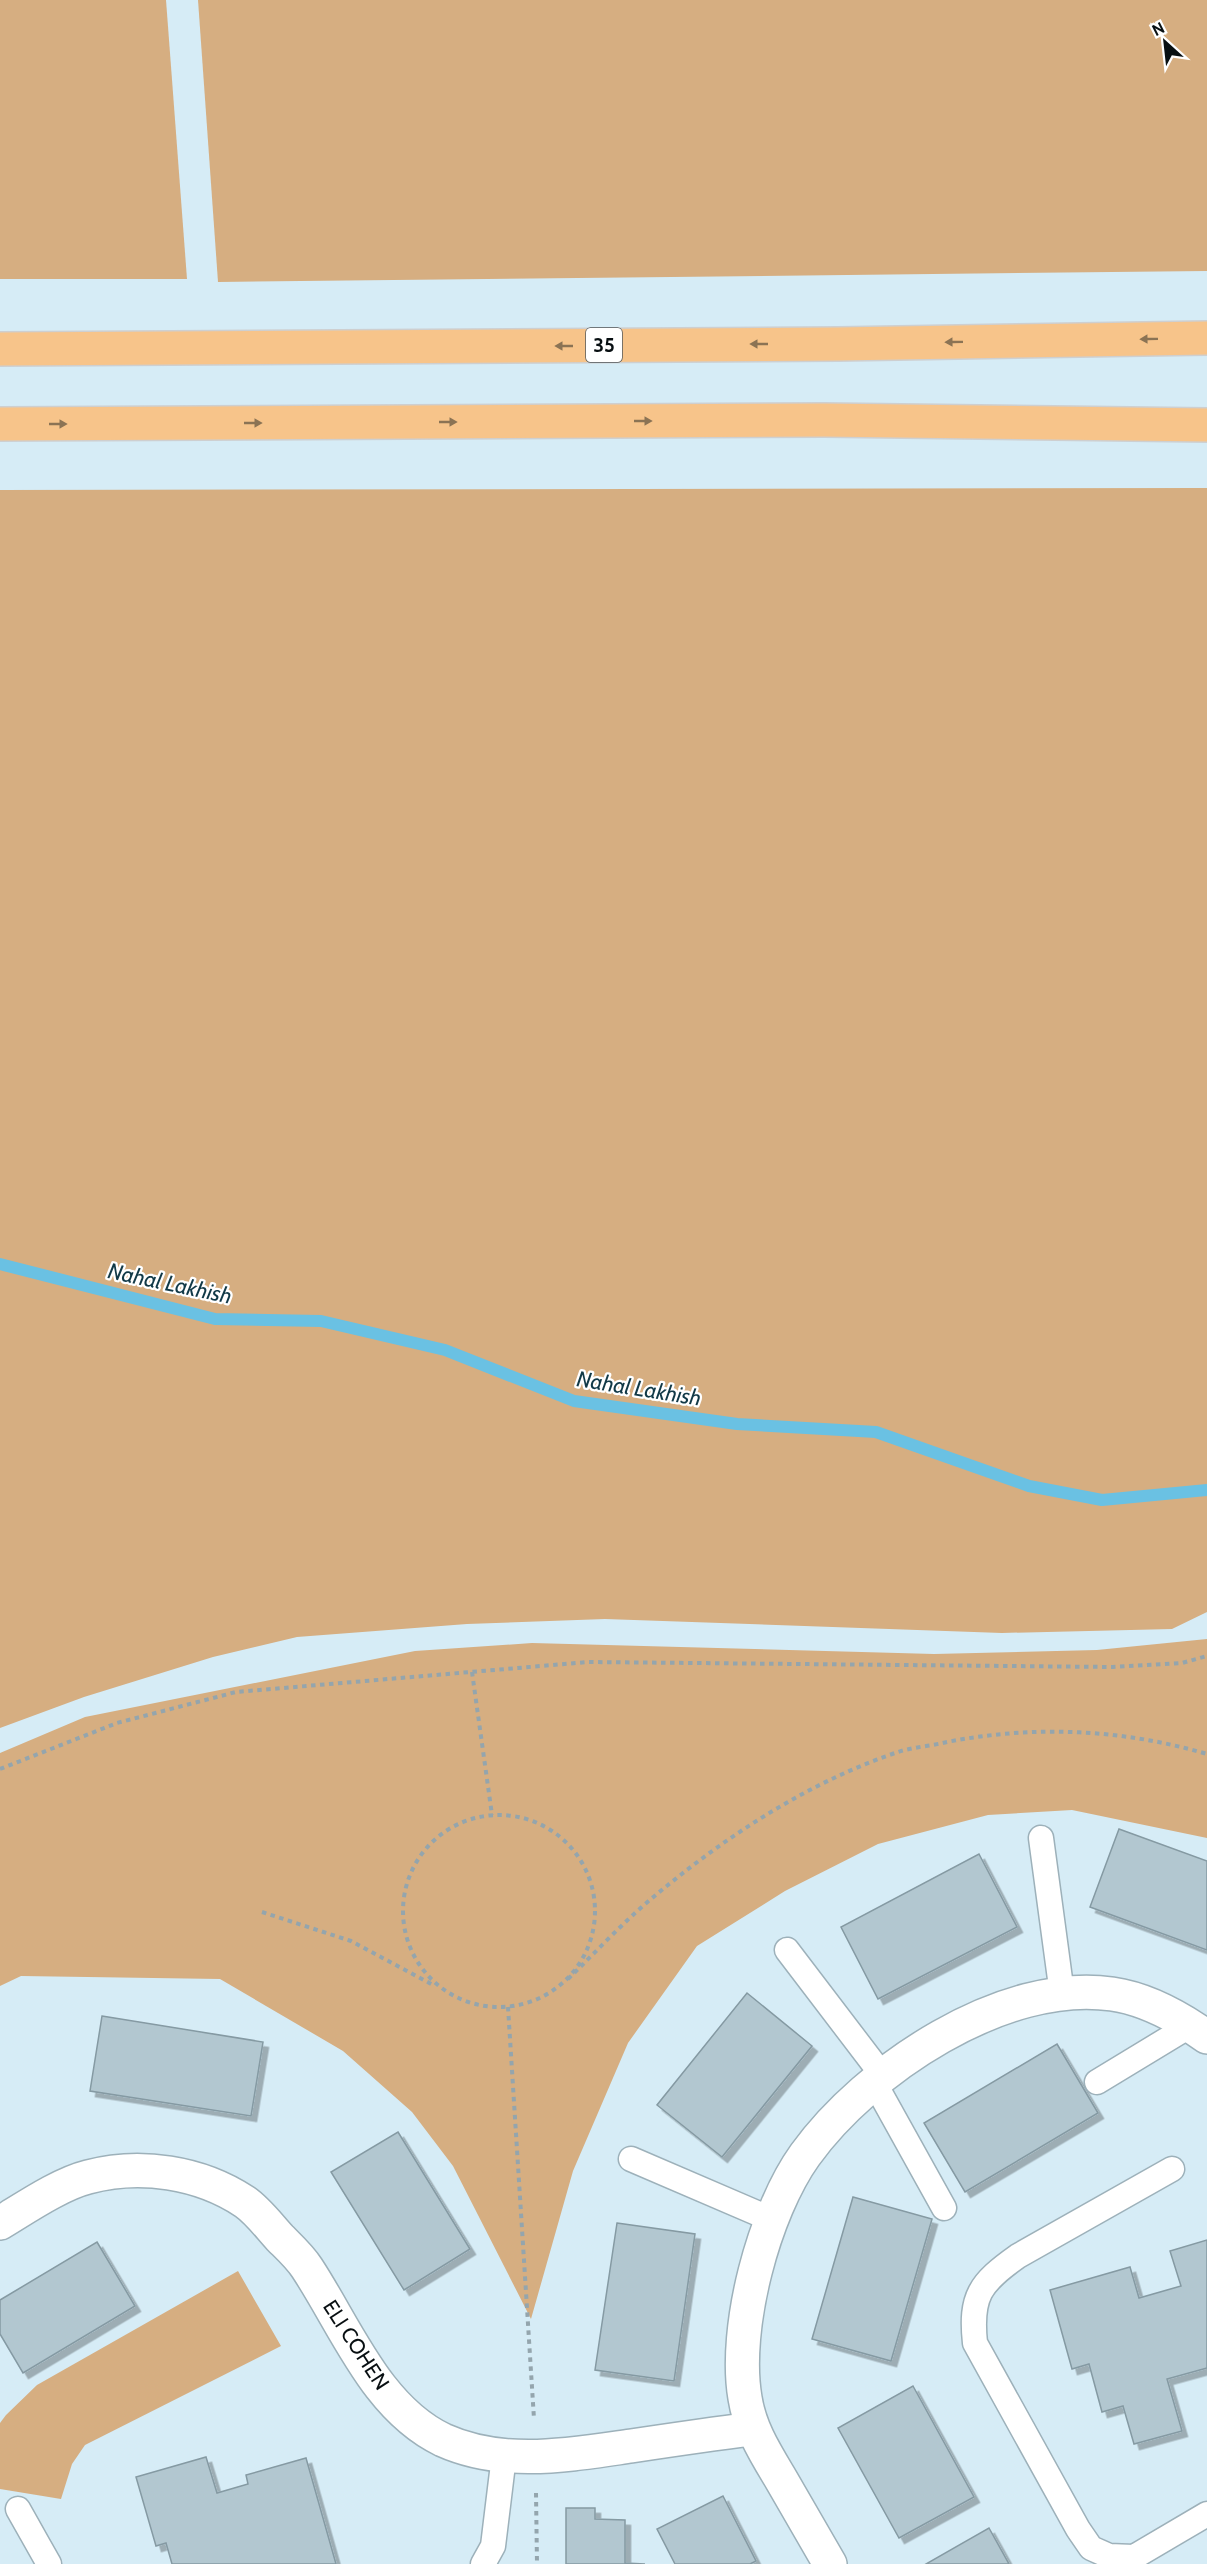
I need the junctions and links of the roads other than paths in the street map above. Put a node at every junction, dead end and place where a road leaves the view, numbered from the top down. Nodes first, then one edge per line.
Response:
1 (1207, 338) edge
2 (0, 349) edge
3 (0, 424) edge
4 (1207, 424) edge
5 (1041, 1838) dead end
6 (788, 1950) dead end
7 (1062, 1994) junction
8 (1199, 2031) edge
9 (879, 2079) junction
10 (1096, 2082) dead end
11 (630, 2159) dead end
12 (1172, 2169) dead end
13 (944, 2208) dead end
14 (773, 2220) junction
15 (0, 2223) edge
16 (752, 2429) junction
17 (520, 2456) junction
18 (18, 2508) dead end
19 (1207, 2514) edge
20 (49, 2564) edge
21 (483, 2564) edge
22 (830, 2564) edge

1 -> 2 highway, 35
3 -> 4 highway
5 - 7 lane
6 - 9 lane
7 - 8 street
7 - 9 street
8 - 10 lane
9 - 13 lane
9 - 14 street
11 - 14 lane
12 - 19 lane
14 - 16 street
15 - 17 street, ELI COHEN
16 - 17 street, ELI COHEN
16 - 22 street
17 - 21 lane
18 - 20 lane

